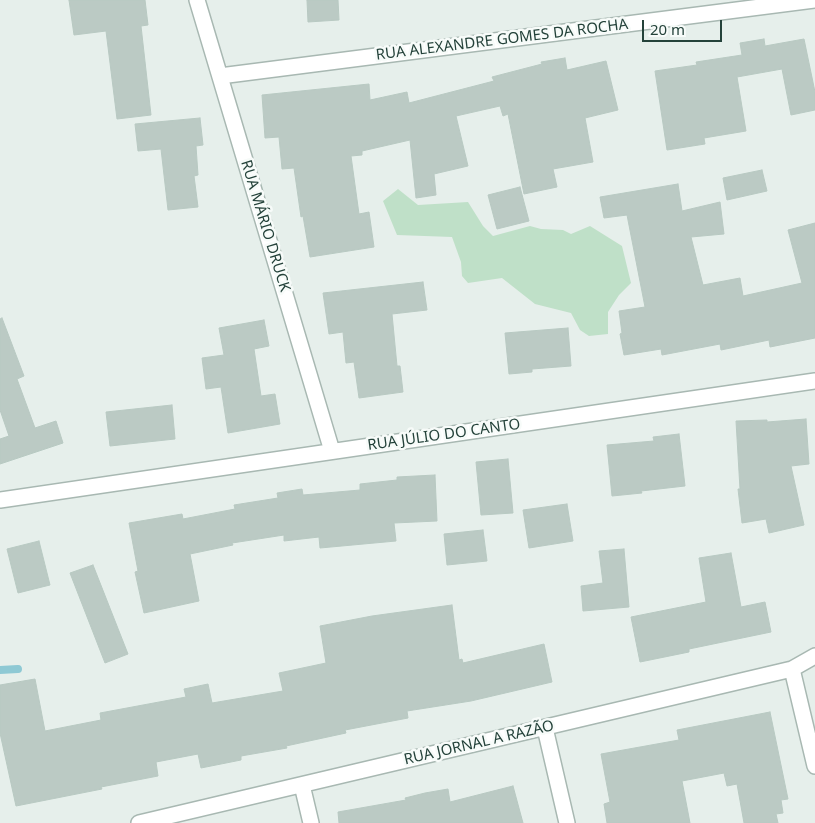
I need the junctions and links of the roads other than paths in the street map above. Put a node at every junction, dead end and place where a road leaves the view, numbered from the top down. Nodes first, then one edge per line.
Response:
1 (197, 0) edge
2 (815, 0) edge
3 (220, 76) junction
4 (815, 381) edge
5 (332, 451) junction
6 (0, 500) edge
7 (815, 656) edge
8 (792, 669) junction
9 (545, 728) junction
10 (815, 766) edge
11 (302, 785) junction
12 (140, 823) edge
13 (312, 823) edge
14 (567, 823) edge

1 - 3 street, RUA MÁRIO DRUCK
2 - 3 street, RUA ALEXANDRE GOMES DA ROCHA
3 - 5 street, RUA MÁRIO DRUCK
4 - 5 street, RUA JÚLIO DO CANTO
5 - 6 street, RUA JÚLIO DO CANTO
7 - 8 street, RUA JORNAL A RAZÃO
8 - 9 street, RUA JORNAL A RAZÃO
8 - 10 street
9 - 11 street, RUA JORNAL A RAZÃO
9 - 14 street
11 - 12 street, RUA JORNAL A RAZÃO
11 - 13 street

